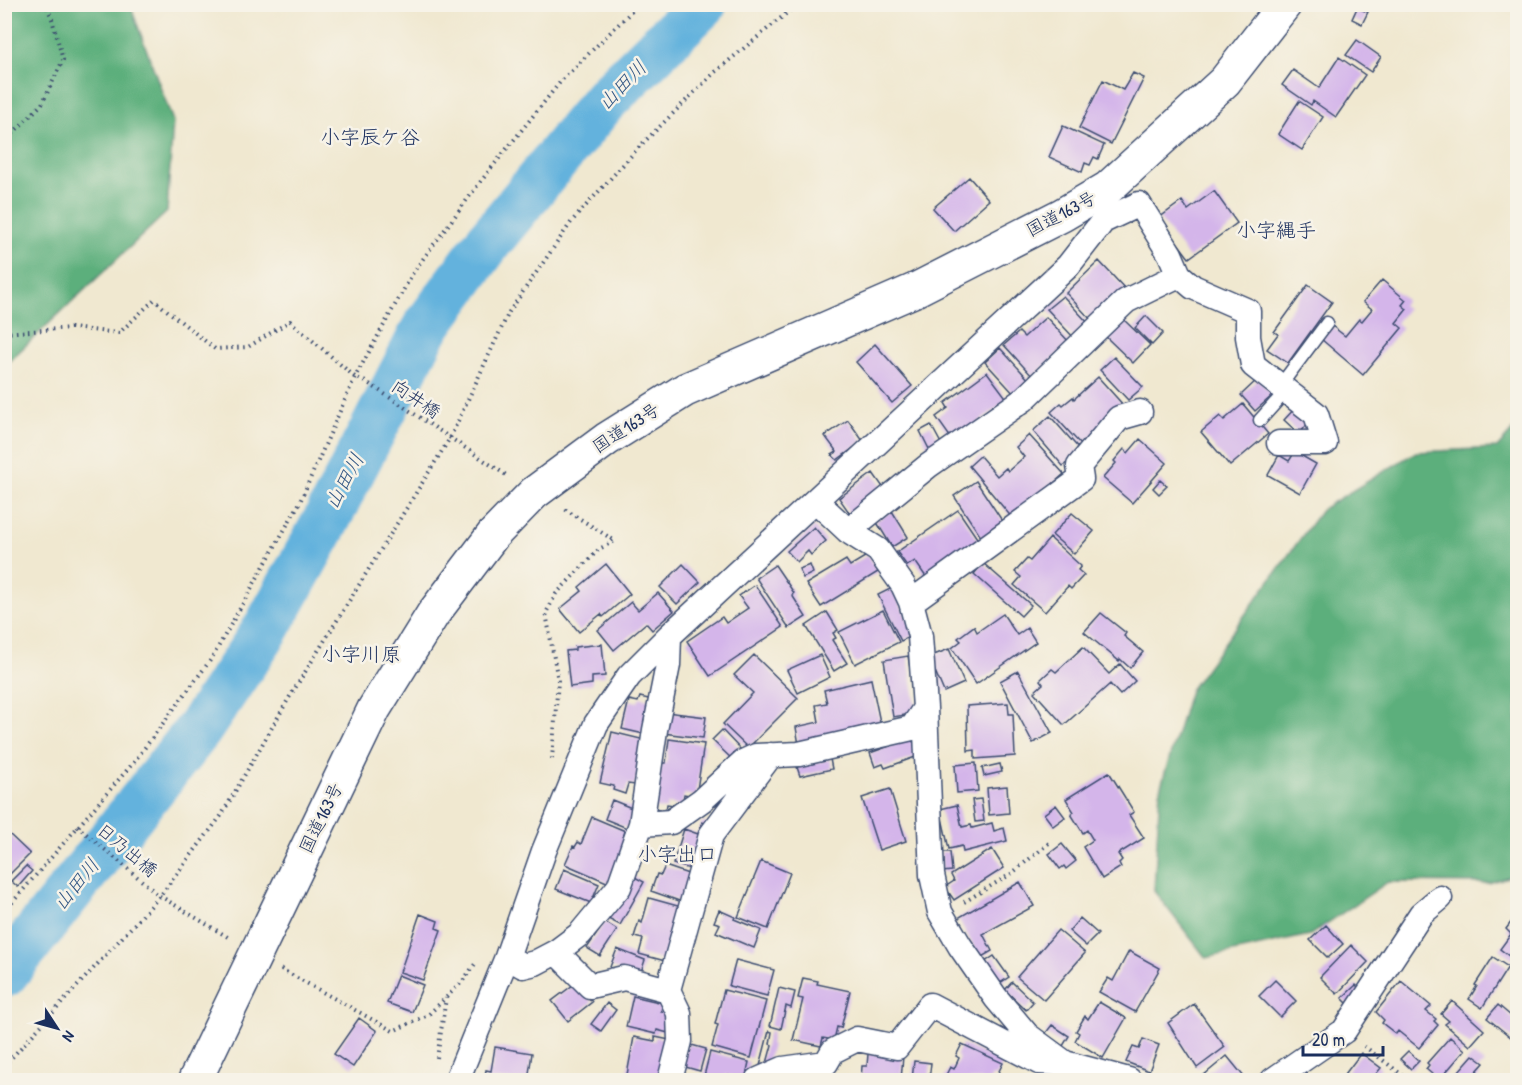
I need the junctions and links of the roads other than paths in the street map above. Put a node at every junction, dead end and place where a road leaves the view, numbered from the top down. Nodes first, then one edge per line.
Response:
1 (1285, 4) edge
2 (1108, 188) junction
3 (1103, 221) junction
4 (1179, 275) junction
5 (1327, 323) dead end
6 (1283, 388) junction
7 (1140, 412) dead end
8 (1260, 420) dead end
9 (1279, 443) dead end
10 (816, 501) junction
11 (848, 531) junction
12 (911, 602) junction
13 (669, 636) junction
14 (925, 708) junction
15 (771, 755) junction
16 (641, 824) junction
17 (1440, 898) dead end
18 (556, 952) junction
19 (507, 957) junction
20 (668, 990) junction
21 (1065, 1063) junction
22 (195, 1080) edge
23 (457, 1080) edge
24 (670, 1080) edge
25 (758, 1080) edge
26 (1129, 1080) edge
27 (1273, 1080) edge

1 - 2 highway, 国道163号
2 - 3 street
2 - 22 highway, 国道163号
3 - 4 street
3 - 10 street
4 - 6 street
4 - 11 street
5 - 6 lane
6 - 8 lane
6 - 9 street
7 - 12 street
10 - 11 street
10 - 13 street
11 - 12 street
12 - 14 street
13 - 16 street
13 - 19 street
14 - 15 street
14 - 21 street
15 - 16 street
15 - 20 street
16 - 18 street
17 - 27 street
18 - 19 street
18 - 20 street
19 - 23 street
20 - 24 street
21 - 25 street
21 - 26 street

